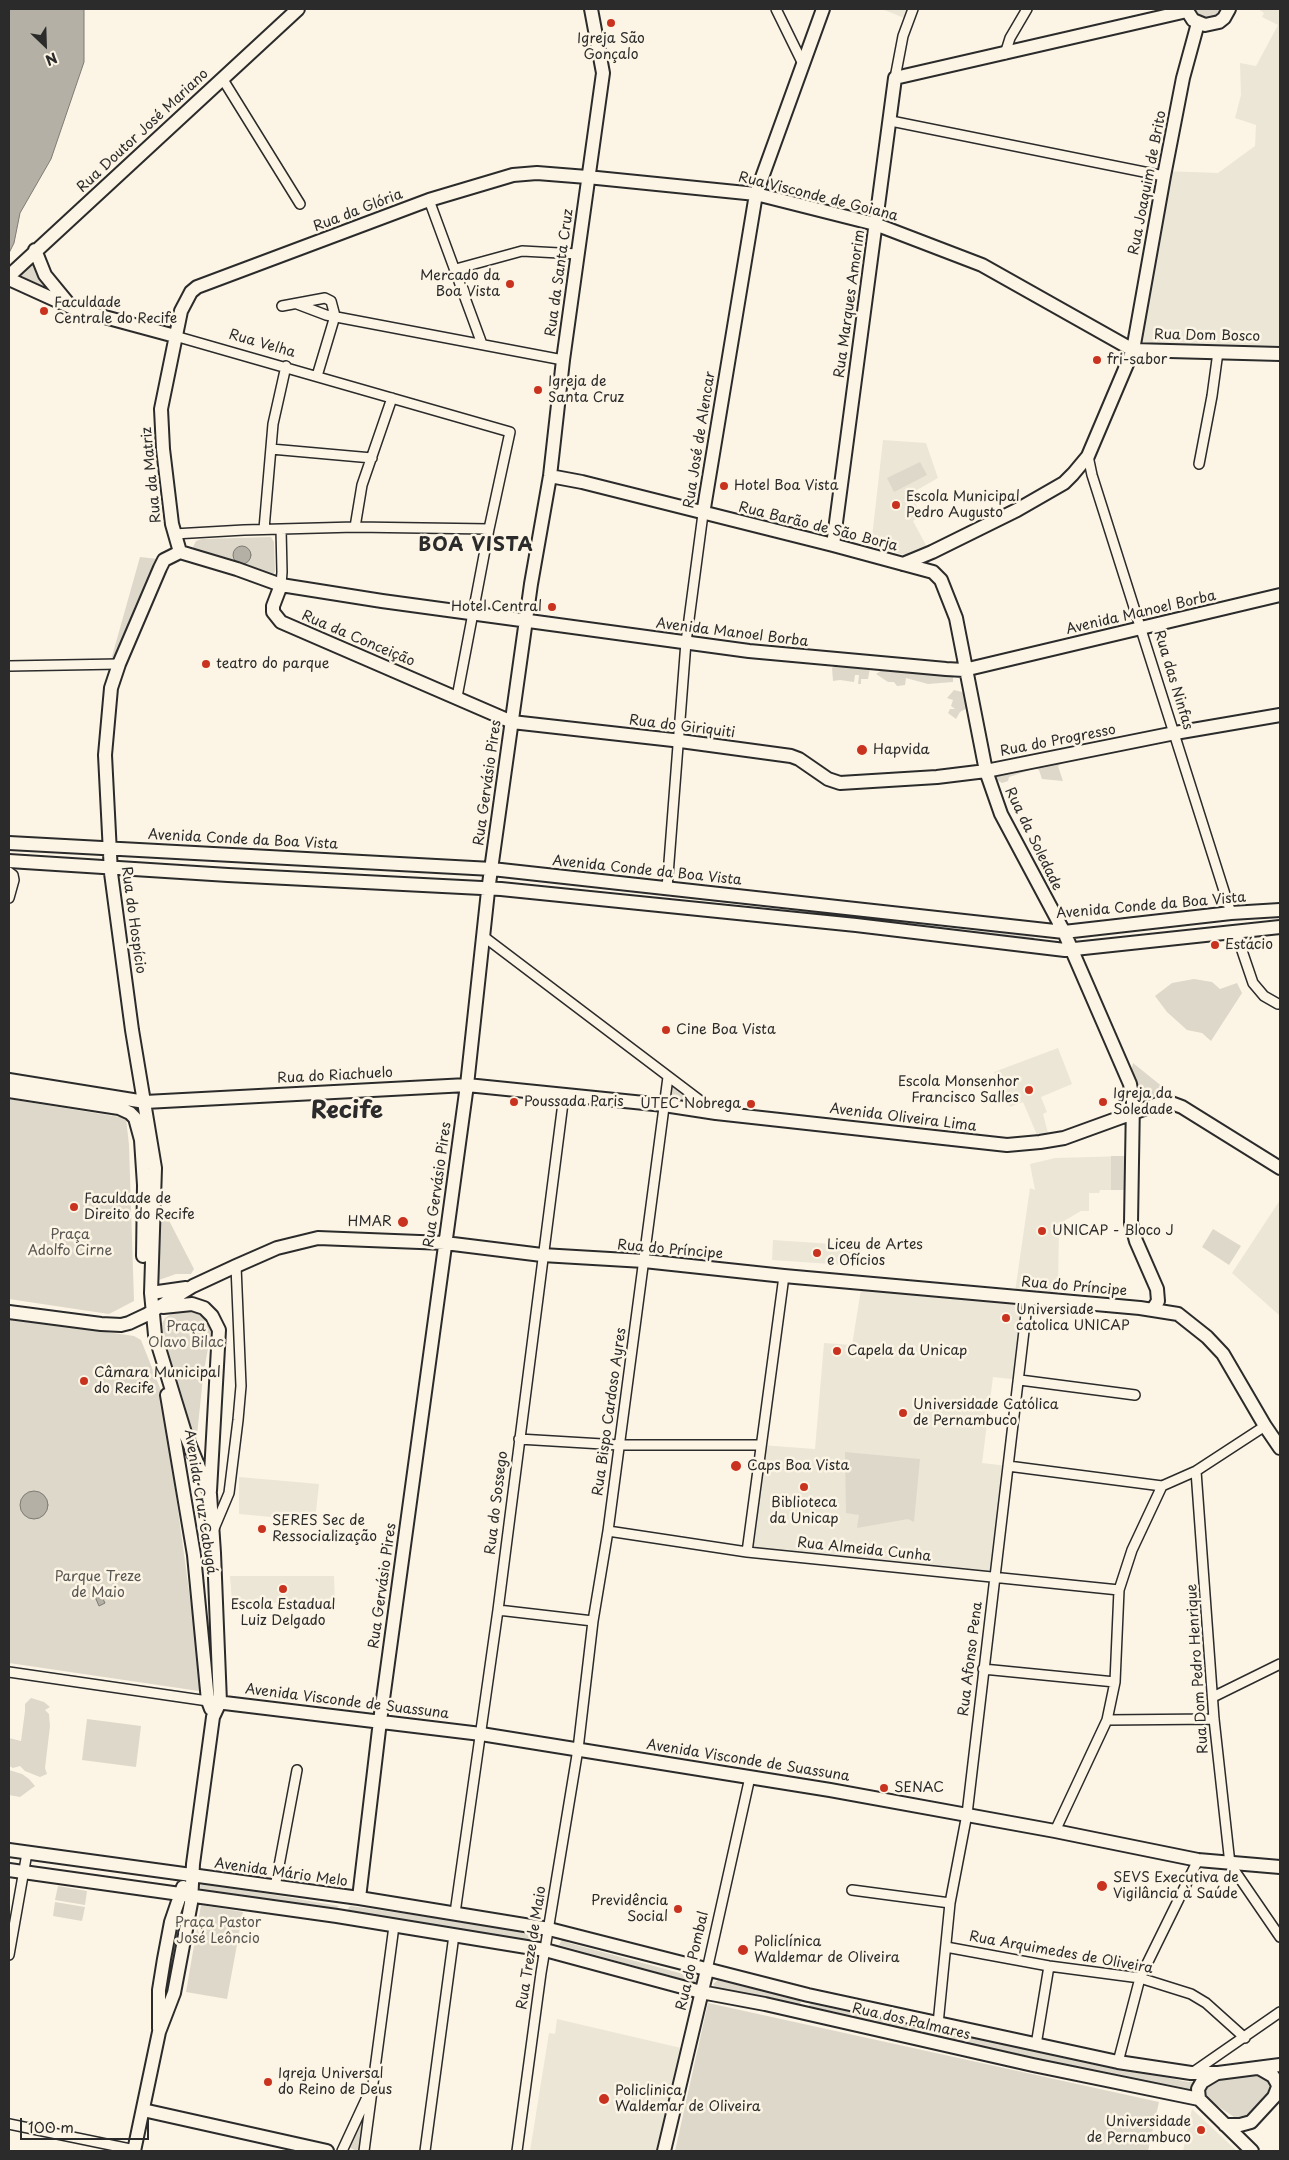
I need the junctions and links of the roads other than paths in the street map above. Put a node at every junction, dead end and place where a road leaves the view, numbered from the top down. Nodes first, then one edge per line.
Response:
1 (591, 9) edge
2 (776, 9) edge
3 (822, 9) edge
4 (913, 9) edge
5 (1027, 9) edge
6 (1229, 9) edge
7 (1186, 10) edge
8 (291, 11) edge
9 (1198, 23) junction
10 (1005, 54) junction
11 (802, 64) junction
12 (222, 78) junction
13 (896, 78) junction
14 (891, 121) junction
15 (1164, 176) junction
16 (587, 177) junction
17 (756, 194) junction
18 (429, 200) junction
19 (300, 204) dead end
20 (875, 224) junction
21 (35, 250) junction
22 (578, 254) junction
23 (456, 269) junction
24 (9, 277) edge
25 (297, 304) junction
26 (282, 306) dead end
27 (75, 309) junction
28 (335, 316) junction
29 (175, 336) junction
30 (482, 344) junction
31 (1133, 350) junction
32 (1218, 352) junction
33 (1280, 354) edge
34 (563, 360) junction
35 (286, 366) junction
36 (317, 376) junction
37 (392, 398) junction
38 (271, 449) junction
39 (1088, 456) junction
40 (372, 458) junction
41 (1199, 464) dead end
42 (550, 476) junction
43 (702, 514) junction
44 (355, 527) junction
45 (264, 529) junction
46 (281, 529) junction
47 (489, 529) junction
48 (174, 534) junction
49 (833, 545) junction
50 (180, 552) junction
51 (903, 564) junction
52 (281, 585) junction
53 (1280, 596) edge
54 (472, 613) junction
55 (526, 622) junction
56 (1142, 628) junction
57 (686, 642) junction
58 (119, 664) junction
59 (9, 666) edge
60 (964, 670) junction
61 (456, 697) junction
62 (1280, 715) edge
63 (512, 722) junction
64 (1174, 733) junction
65 (678, 741) junction
66 (986, 771) junction
67 (840, 783) joint
68 (9, 843) edge
69 (109, 848) junction
70 (9, 861) edge
71 (110, 868) junction
72 (492, 869) junction
73 (9, 872) edge
74 (488, 888) junction
75 (667, 888) junction
76 (502, 889) junction
77 (9, 896) edge
78 (1050, 906) junction
79 (486, 907) junction
80 (1280, 910) edge
81 (1231, 913) junction
82 (1280, 927) edge
83 (1038, 929) junction
84 (1064, 932) junction
85 (1236, 933) junction
86 (483, 936) junction
87 (1072, 950) junction
88 (1278, 1004) dead end
89 (668, 1078) junction
90 (9, 1080) edge
91 (467, 1085) junction
92 (9, 1091) edge
93 (564, 1095) junction
94 (145, 1102) junction
95 (664, 1106) junction
96 (1133, 1112) junction
97 (716, 1113) junction
98 (1280, 1168) edge
99 (445, 1243) junction
100 (542, 1254) junction
101 (644, 1262) junction
102 (236, 1266) junction
103 (784, 1276) junction
104 (193, 1286) junction
105 (147, 1294) junction
106 (1028, 1297) junction
107 (1153, 1309) junction
108 (152, 1311) junction
109 (9, 1312) edge
110 (1020, 1380) junction
111 (1135, 1395) dead end
112 (1265, 1426) junction
113 (519, 1439) junction
114 (619, 1445) junction
115 (761, 1445) junction
116 (1280, 1448) edge
117 (1008, 1466) junction
118 (1196, 1471) junction
119 (1162, 1486) junction
120 (210, 1494) junction
121 (213, 1531) junction
122 (608, 1531) junction
123 (747, 1552) junction
124 (994, 1577) junction
125 (1119, 1590) junction
126 (498, 1610) junction
127 (593, 1621) junction
128 (1280, 1664) edge
129 (983, 1669) junction
130 (9, 1672) edge
131 (1115, 1682) junction
132 (1213, 1697) junction
133 (214, 1701) junction
134 (1214, 1719) junction
135 (1107, 1720) junction
136 (380, 1721) junction
137 (481, 1734) junction
138 (578, 1749) junction
139 (297, 1770) dead end
140 (750, 1777) junction
141 (967, 1814) junction
142 (1055, 1830) junction
143 (9, 1850) edge
144 (27, 1853) junction
145 (1198, 1860) junction
146 (1230, 1864) junction
147 (1280, 1867) edge
148 (9, 1870) edge
149 (24, 1872) junction
150 (191, 1872) junction
151 (275, 1887) junction
152 (852, 1890) dead end
153 (186, 1895) junction
154 (359, 1898) junction
155 (950, 1903) junction
156 (455, 1913) junction
157 (394, 1926) junction
158 (549, 1929) junction
159 (454, 1935) junction
160 (1280, 1936) edge
161 (946, 1947) junction
162 (545, 1950) junction
163 (9, 1955) edge
164 (1049, 1966) junction
165 (707, 1970) junction
166 (1140, 1978) junction
167 (702, 1992) junction
168 (808, 1995) junction
169 (765, 2004) junction
170 (1280, 2012) edge
171 (938, 2024) junction
172 (1245, 2038) junction
173 (1036, 2045) junction
174 (1118, 2062) junction
175 (1280, 2065) edge
176 (1259, 2068) junction
177 (1218, 2073) junction
178 (1191, 2074) junction
179 (371, 2088) junction
180 (1199, 2099) junction
181 (143, 2110) junction
182 (9, 2124) edge
183 (1225, 2125) junction
184 (135, 2151) edge
185 (327, 2151) edge
186 (342, 2151) edge
187 (364, 2151) edge
188 (425, 2151) edge
189 (517, 2151) edge
190 (664, 2151) edge
191 (1252, 2151) edge

1 - 16 main road, Rua da Santa Cruz
2 - 11 street
3 - 11 main road, Rua José de Alencar
4 - 13 street, Rua Marques Amorim
5 - 10 street
6 - 9 main road
7 - 9 main road
7 - 10 main road
8 - 12 main road, Rua Doutor José Mariano
9 - 15 main road, Rua Joaquim de Brito
10 - 13 main road
11 - 17 main road, Rua José de Alencar
12 - 19 street
12 - 21 main road, Rua Doutor José Mariano
13 - 14 main road, Rua Marques Amorim
14 - 15 street
14 - 20 main road, Rua Marques Amorim
15 - 31 main road, Rua Joaquim de Brito
16 - 17 main road, Rua Visconde de Goiana
16 - 18 main road, Rua da Glória
16 - 22 main road, Rua da Santa Cruz
17 - 20 main road, Rua Visconde de Goiana
17 - 43 main road, Rua José de Alencar
18 - 23 street
18 - 29 main road, Rua da Glória
20 - 31 main road, Rua Visconde de Goiana
20 - 49 main road, Rua Marques Amorim
21 - 24 main road, Rua Doutor José Mariano
21 - 27 main road
22 - 23 street
22 - 34 main road, Rua da Santa Cruz
23 - 30 street
24 - 27 main road, Rua Velha
25 - 26 street
25 - 28 street
25 - 28 street
27 - 29 main road, Rua Velha
28 - 30 street
28 - 36 street
29 - 35 street, Rua Velha
29 - 48 main road, Rua da Matriz
30 - 34 street
31 - 32 main road, Rua Dom Bosco
31 - 39 main road, Rua Barão de São Borja
32 - 33 main road, Rua Dom Bosco
32 - 41 street
34 - 42 main road, Rua da Santa Cruz
35 - 36 street, Rua Velha
35 - 38 street
36 - 37 street, Rua Velha
37 - 40 street
37 - 47 street, Rua Velha
38 - 40 street
38 - 45 street
39 - 51 main road, Rua Barão de São Borja
39 - 56 street, Rua das Ninfas
40 - 44 street
42 - 43 main road, Rua Barão de São Borja
42 - 55 main road, Rua Gervásio Pires
43 - 49 main road, Rua Barão de São Borja
43 - 57 street, Rua José de Alencar
44 - 46 street
44 - 47 street
45 - 46 street
45 - 48 street
46 - 52 street, Rua da Conceição
47 - 54 street
48 - 50 main road, Rua da Matriz
49 - 51 main road, Rua Barão de São Borja
50 - 52 main road, Avenida Manoel Borba
50 - 58 main road, Rua do Hospício
51 - 60 main road, Rua da Soledade
52 - 54 main road, Avenida Manoel Borba
52 - 61 main road, Rua da Conceição
53 - 56 main road, Avenida Manoel Borba
54 - 55 main road, Avenida Manoel Borba
54 - 61 street
55 - 57 main road, Avenida Manoel Borba
55 - 63 main road, Rua Gervásio Pires
56 - 60 main road, Avenida Manoel Borba
56 - 64 street, Rua das Ninfas
57 - 60 main road, Avenida Manoel Borba
57 - 65 street, Rua José de Alencar
58 - 59 street
58 - 69 main road, Rua do Hospício
60 - 66 main road, Rua da Soledade
61 - 63 main road, Rua da Conceição
62 - 64 main road, Rua do Progresso
63 - 65 main road, Rua do Giriquiti
63 - 72 main road, Rua Gervásio Pires
64 - 66 main road, Rua do Progresso
64 - 81 street, Rua das Ninfas
65 - 67 main road, Rua do Giriquiti
65 - 75 street, Rua José de Alencar
66 - 67 main road, Rua do Progresso
66 - 78 main road, Rua da Soledade
68 - 69 main road, Avenida Conde da Boa Vista
69 - 71 main road, Rua do Hospício
69 - 72 main road, Avenida Conde da Boa Vista
70 - 71 main road
71 - 74 main road
71 - 94 main road, Rua do Hospício
72 - 74 main road, Rua Gervásio Pires
72 - 75 main road, Avenida Conde da Boa Vista
73 - 77 street
74 - 76 main road
74 - 79 main road, Rua Gervásio Pires
75 - 83 main road, Avenida Conde da Boa Vista
76 - 79 main road
76 - 87 main road
78 - 83 main road
78 - 84 main road, Rua da Soledade
79 - 86 main road, Rua Gervásio Pires
80 - 81 main road, Avenida Conde da Boa Vista
81 - 84 main road, Avenida Conde da Boa Vista
82 - 85 main road
83 - 84 main road, Avenida Conde da Boa Vista
84 - 87 main road, Rua da Soledade
85 - 87 main road
85 - 88 street
86 - 89 street
86 - 91 main road, Rua Gervásio Pires
87 - 96 main road, Rua da Soledade
89 - 95 street, Rua Bispo Cardoso Ayres
89 - 97 street
90 - 94 main road, Rua do Riachuelo
91 - 93 main road, Rua do Riachuelo
91 - 94 main road, Rua do Riachuelo
91 - 99 main road, Rua Gervásio Pires
92 - 105 main road
93 - 95 main road, Rua do Riachuelo
93 - 100 street, Rua do Sossego
94 - 105 main road, Rua do Hospício
95 - 97 main road, Avenida Oliveira Lima
95 - 101 street, Rua Bispo Cardoso Ayres
96 - 97 main road, Avenida Oliveira Lima
96 - 98 main road, Avenida Oliveira Lima
96 - 107 main road, Rua da Soledade
99 - 100 main road, Rua do Príncipe
99 - 102 main road, Rua do Príncipe
99 - 136 main road, Rua Gervásio Pires
100 - 101 main road, Rua do Príncipe
100 - 113 street, Rua do Sossego
101 - 103 main road, Rua do Príncipe
101 - 114 street, Rua Bispo Cardoso Ayres
102 - 104 main road, Rua do Príncipe
102 - 121 street
103 - 106 main road, Rua do Príncipe
103 - 115 street
104 - 105 main road
104 - 108 main road
105 - 108 main road, Avenida Cruz Cabugá
106 - 107 main road, Rua do Príncipe
106 - 110 street, Rua Afonso Pena
107 - 112 main road, Rua do Príncipe
108 - 109 main road
108 - 120 main road, Avenida Cruz Cabugá
108 - 120 main road
108 - 133 main road, Avenida Cruz Cabugá
110 - 111 street
110 - 117 street, Rua Afonso Pena
112 - 116 main road, Rua do Príncipe
112 - 118 street
113 - 114 street
113 - 126 street, Rua do Sossego
114 - 115 street
114 - 122 street, Rua Bispo Cardoso Ayres
115 - 123 street
117 - 119 street
117 - 124 street, Rua Afonso Pena
118 - 119 street
118 - 132 street, Rua Dom Pedro Henrique
119 - 125 street
120 - 121 main road, Avenida Cruz Cabugá
121 - 133 main road, Avenida Cruz Cabugá
122 - 123 street, Rua Almeida Cunha
122 - 127 street, Rua Bispo Cardoso Ayres
123 - 124 street, Rua Almeida Cunha
124 - 125 street, Rua Almeida Cunha
124 - 129 street, Rua Afonso Pena
125 - 131 street
126 - 127 street
126 - 137 street, Rua do Sossego
127 - 138 street, Rua Bispo Cardoso Ayres
128 - 132 street
129 - 131 street
129 - 141 street, Rua Afonso Pena
130 - 133 street
131 - 135 street
132 - 134 street, Rua Dom Pedro Henrique
133 - 136 main road, Avenida Visconde de Suassuna
133 - 150 main road, Avenida Cruz Cabugá
134 - 135 street
134 - 146 street, Rua Dom Pedro Henrique
135 - 142 street
136 - 137 main road, Avenida Visconde de Suassuna
136 - 154 main road, Rua Gervásio Pires
137 - 138 main road, Avenida Visconde de Suassuna
137 - 156 street, Rua do Sossego
138 - 140 main road, Avenida Visconde de Suassuna
138 - 158 street, Rua Treze de Maio
139 - 151 street
140 - 141 main road, Avenida Visconde de Suassuna
140 - 165 street, Rua do Pombal
141 - 142 main road, Avenida Visconde de Suassuna
141 - 155 street, Rua Afonso Pena
142 - 145 main road, Avenida Visconde de Suassuna
143 - 144 main road, Avenida Mário Melo
144 - 149 street
144 - 150 main road, Avenida Mário Melo
145 - 146 main road, Avenida Visconde de Suassuna
145 - 166 street
146 - 147 main road, Avenida Visconde de Suassuna
146 - 160 street
148 - 149 main road
149 - 153 main road
149 - 163 street
150 - 151 main road, Avenida Mário Melo
150 - 153 main road, Avenida Cruz Cabugá
151 - 154 main road, Avenida Mário Melo
152 - 155 street
153 - 157 main road
153 - 181 main road, Avenida Cruz Cabugá
154 - 156 main road, Avenida Mário Melo
155 - 161 street, Rua Afonso Pena
156 - 158 main road, Avenida Mário Melo
157 - 159 main road
157 - 179 street
158 - 162 street, Rua Treze de Maio
158 - 165 main road, Rua dos Palmares
159 - 162 main road
159 - 188 street
161 - 164 street, Rua Arquimedes de Oliveira
161 - 171 street, Rua Afonso Pena
162 - 167 main road, Rua dos Palmares
162 - 189 street, Rua Treze de Maio
164 - 166 street, Rua Arquimedes de Oliveira
164 - 173 street
165 - 167 main road, Rua do Pombal
165 - 168 main road, Rua dos Palmares
166 - 172 street, Rua Arquimedes de Oliveira
166 - 174 street
167 - 169 main road, Rua dos Palmares
167 - 190 main road, Rua do Pombal
168 - 169 main road
168 - 171 main road, Rua dos Palmares
169 - 180 main road, Rua dos Palmares
170 - 172 street
171 - 173 main road, Rua dos Palmares
172 - 178 street
173 - 174 main road, Rua dos Palmares
174 - 178 main road, Rua dos Palmares
175 - 176 main road, Rua dos Palmares
176 - 177 main road, Rua dos Palmares
176 - 183 main road
177 - 178 main road, Rua dos Palmares
177 - 180 main road
179 - 186 street
179 - 187 street
180 - 183 main road
181 - 184 main road, Avenida Cruz Cabugá
181 - 185 main road
182 - 184 street
183 - 191 main road

